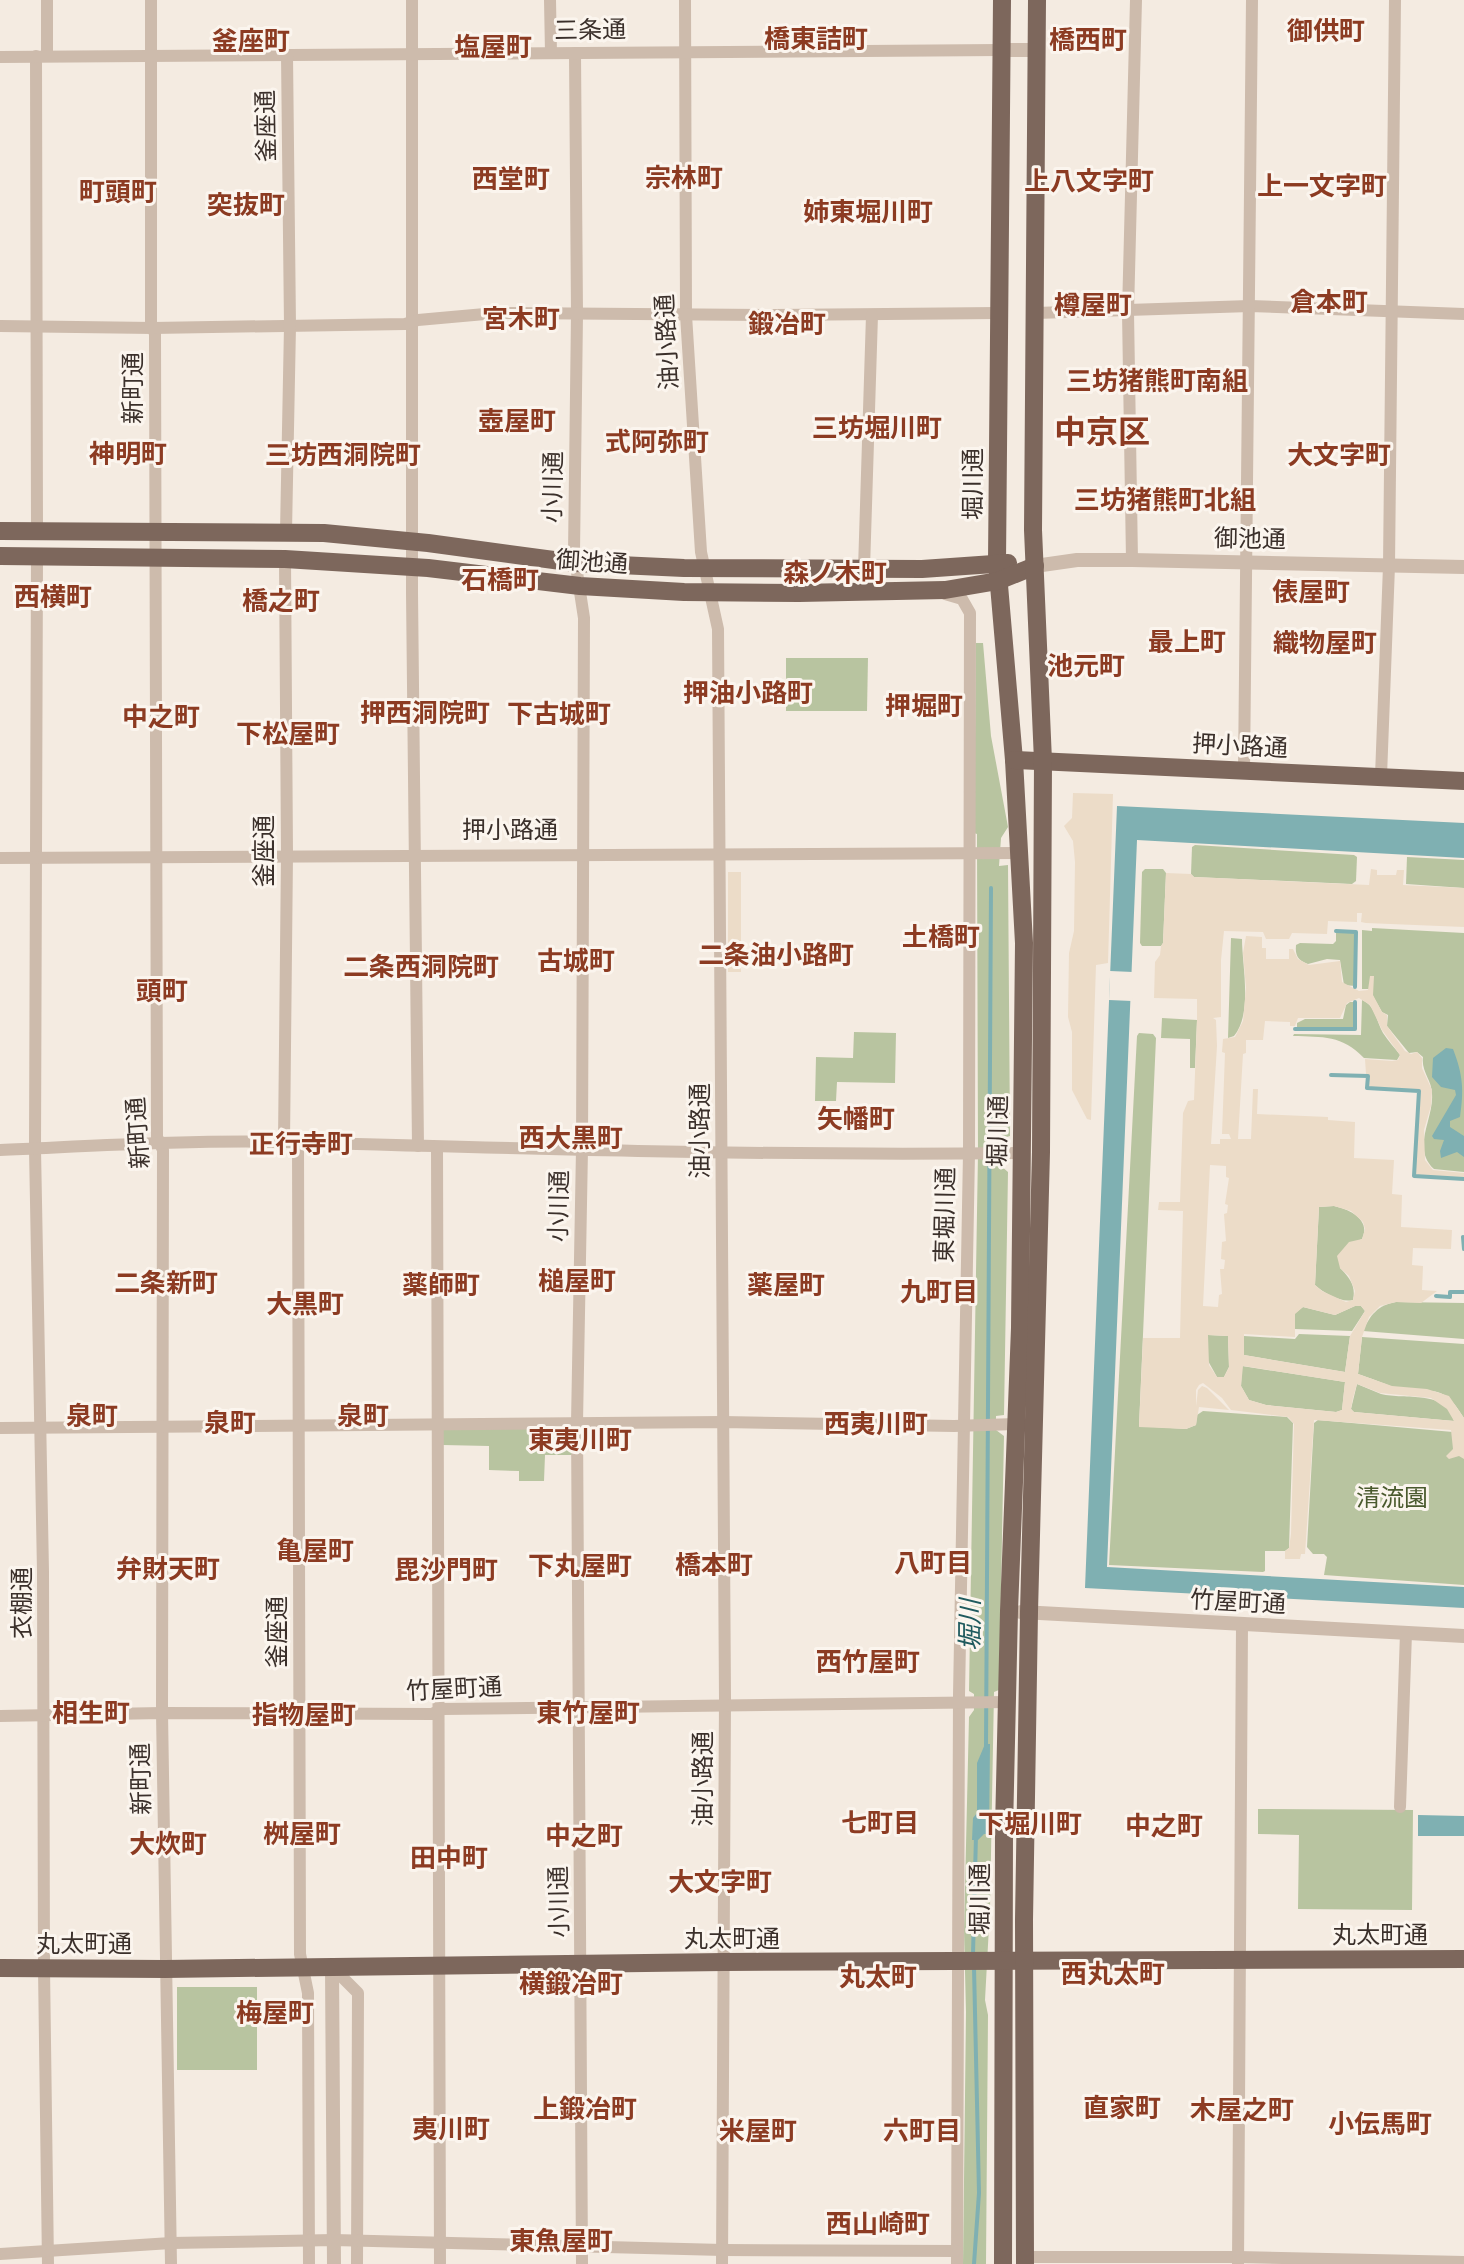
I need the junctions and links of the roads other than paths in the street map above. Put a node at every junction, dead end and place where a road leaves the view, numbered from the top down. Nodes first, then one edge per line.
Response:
1 (47, 0) edge
2 (151, 0) edge
3 (412, 0) edge
4 (550, 0) edge
5 (685, 0) edge
6 (1002, 0) edge
7 (1037, 0) edge
8 (1136, 0) edge
9 (1252, 0) edge
10 (1395, 0) edge
11 (1000, 50) junction
12 (1037, 50) junction
13 (686, 51) junction
14 (551, 53) junction
15 (575, 53) junction
16 (287, 55) junction
17 (42, 56) junction
18 (151, 56) junction
19 (413, 56) junction
20 (0, 57) edge
21 (1250, 306) junction
22 (1128, 312) junction
23 (1390, 312) junction
24 (998, 313) junction
25 (1036, 313) junction
26 (577, 314) junction
27 (1464, 314) edge
28 (686, 315) junction
29 (872, 315) junction
30 (411, 323) junction
31 (0, 326) edge
32 (38, 326) junction
33 (290, 326) junction
34 (153, 328) junction
35 (0, 531) edge
36 (37, 531) junction
37 (155, 531) junction
38 (286, 532) junction
39 (413, 541) junction
40 (0, 556) edge
41 (37, 557) junction
42 (155, 558) junction
43 (285, 559) junction
44 (1132, 560) junction
45 (576, 563) junction
46 (1247, 563) junction
47 (1035, 566) junction
48 (1389, 566) junction
49 (412, 567) junction
50 (1464, 567) edge
51 (705, 568) junction
52 (864, 569) junction
53 (990, 573) junction
54 (580, 586) junction
55 (918, 591) junction
56 (710, 592) junction
57 (970, 622) junction
58 (1014, 760) junction
59 (1043, 761) junction
60 (1244, 771) junction
61 (1381, 776) junction
62 (1464, 781) edge
63 (721, 852) junction
64 (972, 852) junction
65 (583, 853) junction
66 (1011, 853) junction
67 (415, 854) junction
68 (287, 855) junction
69 (156, 856) junction
70 (35, 857) junction
71 (0, 858) edge
72 (284, 1142) junction
73 (298, 1143) junction
74 (161, 1144) junction
75 (418, 1146) junction
76 (437, 1147) junction
77 (35, 1149) junction
78 (582, 1149) junction
79 (0, 1150) edge
80 (722, 1151) junction
81 (973, 1153) junction
82 (1022, 1153) junction
83 (723, 1422) junction
84 (437, 1423) junction
85 (577, 1423) junction
86 (299, 1424) junction
87 (1016, 1424) junction
88 (41, 1425) junction
89 (162, 1425) junction
90 (967, 1425) junction
91 (0, 1428) edge
92 (1009, 1611) junction
93 (1029, 1612) junction
94 (1242, 1625) junction
95 (1406, 1633) junction
96 (1464, 1636) edge
97 (964, 1702) junction
98 (1000, 1702) junction
99 (578, 1706) junction
100 (725, 1706) junction
101 (437, 1712) junction
102 (162, 1713) junction
103 (300, 1714) junction
104 (44, 1715) junction
105 (0, 1716) edge
106 (1400, 1807) dead end
107 (1239, 1959) junction
108 (1464, 1959) edge
109 (724, 1962) junction
110 (995, 1962) junction
111 (1023, 1962) junction
112 (961, 1963) junction
113 (581, 1964) junction
114 (438, 1966) junction
115 (332, 1967) junction
116 (0, 1968) edge
117 (44, 1968) junction
118 (303, 1968) junction
119 (165, 1969) junction
120 (308, 2070) junction
121 (333, 2071) junction
122 (334, 2240) junction
123 (309, 2241) junction
124 (358, 2241) junction
125 (171, 2243) junction
126 (440, 2244) junction
127 (582, 2246) junction
128 (723, 2250) junction
129 (0, 2254) edge
130 (48, 2258) edge
131 (957, 2258) edge
132 (1025, 2260) edge
133 (1238, 2260) edge
134 (1379, 2262) edge
135 (1464, 2262) edge
136 (171, 2264) edge
137 (309, 2264) edge
138 (334, 2264) edge
139 (357, 2264) edge
140 (440, 2264) edge
141 (582, 2264) edge
142 (722, 2264) edge
143 (1003, 2264) edge

1 - 17 street
2 - 18 street, 新町通
3 - 19 street
4 - 14 street
5 - 13 street, 油小路通
6 - 11 main road, 堀川通
7 - 12 main road, 堀川通
8 - 22 street
9 - 21 street
10 - 23 street
11 - 12 street, 三条通
11 - 13 street, 三条通
11 - 24 main road, 堀川通
12 - 25 main road, 堀川通
13 - 15 street, 三条通
13 - 28 street, 油小路通
14 - 15 street, 三条通
14 - 19 street, 三条通
15 - 26 street, 小川通
16 - 18 street, 三条通
16 - 19 street, 三条通
16 - 33 street, 釜座通
17 - 18 street, 三条通
17 - 20 street, 三条通
17 - 32 street
18 - 34 street, 新町通
19 - 30 street
21 - 22 street
21 - 23 street
21 - 46 street
22 - 25 street
22 - 44 street
23 - 27 street
23 - 48 street
24 - 29 street
24 - 53 main road, 堀川通
25 - 47 main road, 堀川通
26 - 28 street
26 - 30 street
26 - 45 street, 小川通
28 - 29 street
28 - 51 street, 油小路通
29 - 52 street
30 - 33 street
30 - 39 street
31 - 32 street
32 - 34 street
32 - 36 street
33 - 34 street
33 - 38 street, 釜座通
34 - 37 street, 新町通
35 - 36 main road, 御池通
36 - 37 main road, 御池通
37 - 38 main road, 御池通
37 - 42 street, 新町通
38 - 39 main road, 御池通
39 - 45 main road, 御池通
39 - 49 street
40 - 41 main road, 御池通
41 - 42 main road, 御池通
41 - 70 street, 衣棚通
42 - 43 main road, 御池通
42 - 69 street, 新町通
43 - 49 main road, 御池通
43 - 68 street, 釜座通
44 - 46 street, 御池通
44 - 47 street, 御池通
45 - 51 main road, 御池通
45 - 54 street, 小川通
46 - 48 street, 御池通
46 - 60 street
47 - 53 main road, 御池通
47 - 59 main road, 堀川通
48 - 50 street, 御池通
48 - 61 street
49 - 54 main road, 御池通
49 - 67 street
51 - 52 main road, 御池通
51 - 56 street, 油小路通
52 - 53 main road, 御池通
53 - 55 main road, 御池通
53 - 57 street, 東堀川通
53 - 58 main road, 堀川通
54 - 56 main road, 御池通
54 - 65 street, 小川通
55 - 56 main road, 御池通
55 - 57 street
56 - 63 street, 油小路通
57 - 64 street, 東堀川通
58 - 59 main road, 押小路通
58 - 66 main road, 堀川通
59 - 60 main road, 押小路通
59 - 93 main road, 堀川通
60 - 61 main road, 押小路通
61 - 62 main road, 押小路通
63 - 64 street, 押小路通
63 - 65 street, 押小路通
63 - 80 street, 油小路通
64 - 66 street, 押小路通
64 - 81 street, 東堀川通
65 - 67 street, 押小路通
65 - 78 street, 小川通
66 - 82 main road, 堀川通
67 - 68 street, 押小路通
67 - 75 street
68 - 69 street, 押小路通
68 - 72 street, 釜座通
69 - 70 street, 押小路通
69 - 74 street, 新町通
70 - 71 street, 押小路通
70 - 77 street, 衣棚通
72 - 73 street
72 - 74 street
73 - 75 street
73 - 86 street, 釜座通
74 - 77 street
74 - 89 street, 新町通
75 - 76 street
76 - 78 street
76 - 84 street
77 - 79 street
77 - 88 street, 衣棚通
78 - 80 street
78 - 85 street, 小川通
80 - 81 street
80 - 83 street, 油小路通
81 - 82 street
81 - 90 street, 東堀川通
82 - 87 main road, 堀川通
83 - 85 street
83 - 90 street
83 - 100 street, 油小路通
84 - 85 street
84 - 86 street
84 - 101 street
85 - 99 street, 小川通
86 - 89 street
86 - 103 street, 釜座通
87 - 90 street
87 - 92 main road, 堀川通
88 - 89 street
88 - 91 street
88 - 104 street, 衣棚通
89 - 102 street, 新町通
90 - 97 street, 東堀川通
92 - 93 street, 竹屋町通
92 - 98 main road, 堀川通
93 - 94 street, 竹屋町通
93 - 111 main road, 堀川通
94 - 95 street, 竹屋町通
94 - 107 street
95 - 96 street, 竹屋町通
95 - 106 street
97 - 98 street, 竹屋町通
97 - 100 street, 竹屋町通
97 - 112 street, 東堀川通
98 - 110 main road, 堀川通
99 - 100 street, 竹屋町通
99 - 101 street, 竹屋町通
99 - 113 street, 小川通
100 - 109 street, 油小路通
101 - 103 street, 竹屋町通
101 - 114 street
102 - 103 street, 竹屋町通
102 - 104 street, 竹屋町通
102 - 119 street, 新町通
103 - 118 street, 釜座通
104 - 105 street, 竹屋町通
104 - 117 street, 衣棚通
107 - 108 main road, 丸太町通
107 - 111 main road, 丸太町通
107 - 133 street
109 - 112 main road, 丸太町通
109 - 113 main road, 丸太町通
109 - 128 street, 油小路通
110 - 111 main road, 丸太町通
110 - 112 main road, 丸太町通
110 - 143 main road, 堀川通
111 - 132 main road, 堀川通
112 - 131 street, 東堀川通
113 - 114 main road, 丸太町通
113 - 127 street, 小川通
114 - 115 main road, 丸太町通
114 - 126 street
115 - 118 main road, 丸太町通
115 - 121 street
115 - 124 street
116 - 117 main road, 丸太町通
117 - 119 main road, 丸太町通
117 - 130 street, 衣棚通
118 - 119 main road, 丸太町通
118 - 120 street, 釜座通
119 - 125 street, 新町通
120 - 121 street
120 - 123 street, 釜座通
121 - 122 street
122 - 123 street
122 - 124 street
122 - 138 street
123 - 125 street
123 - 137 street, 釜座通
124 - 126 street
124 - 139 street
125 - 130 street
125 - 136 street, 新町通
126 - 127 street
126 - 140 street
127 - 128 street
127 - 141 street, 小川通
128 - 131 street
128 - 142 street, 油小路通
129 - 130 street
132 - 133 street
133 - 134 street
134 - 135 street

